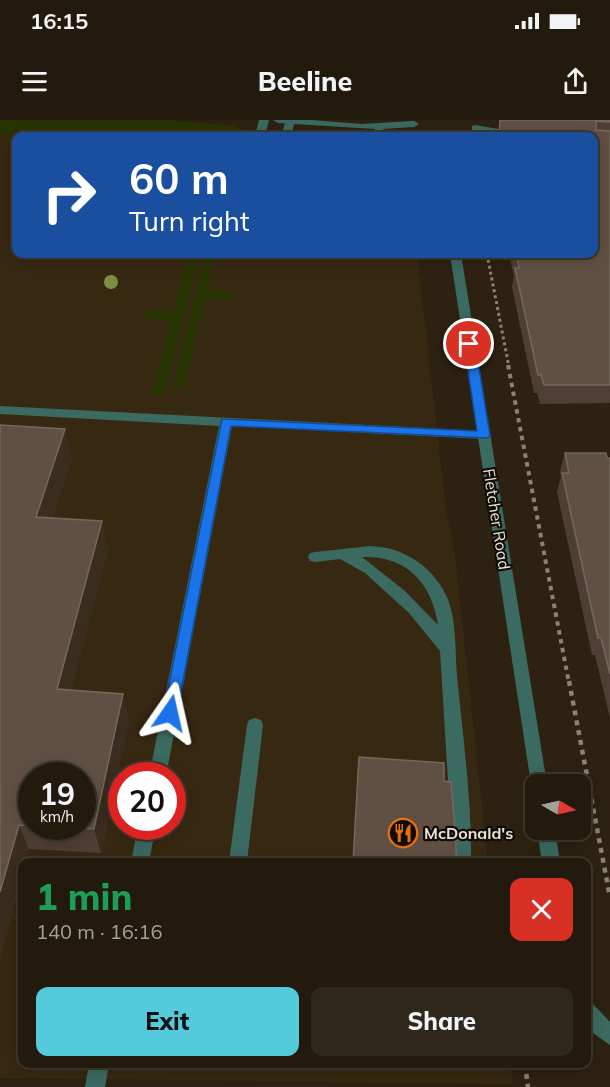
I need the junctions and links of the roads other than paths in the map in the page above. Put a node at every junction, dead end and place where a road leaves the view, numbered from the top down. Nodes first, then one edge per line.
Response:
1 (278, 120) edge
2 (466, 120) edge
3 (290, 121) edge
4 (417, 122) edge
5 (361, 127) junction
6 (386, 132) edge
7 (476, 132) edge
8 (456, 258) edge
9 (0, 410) edge
10 (226, 422) junction
11 (484, 435) junction
12 (342, 554) junction
13 (315, 557) dead end
14 (447, 649) junction
15 (255, 725) dead end
16 (161, 762) edge
17 (537, 774) edge
18 (144, 840) edge
19 (548, 840) edge
20 (141, 858) edge
21 (238, 858) edge
22 (462, 858) edge
23 (550, 858) edge
24 (591, 1018) edge
25 (610, 1035) edge
26 (98, 1068) edge
27 (95, 1087) edge

1 - 3 street
2 - 7 street
3 - 5 street
4 - 5 street
5 - 6 street
8 - 11 street, Fletcher Road
9 - 10 street
10 - 11 street
10 - 16 street
11 - 17 street, Fletcher Road
12 - 13 street
12 - 14 street
12 - 14 street
14 - 22 street
15 - 21 street
18 - 20 street
19 - 23 street
24 - 25 street
26 - 27 street

